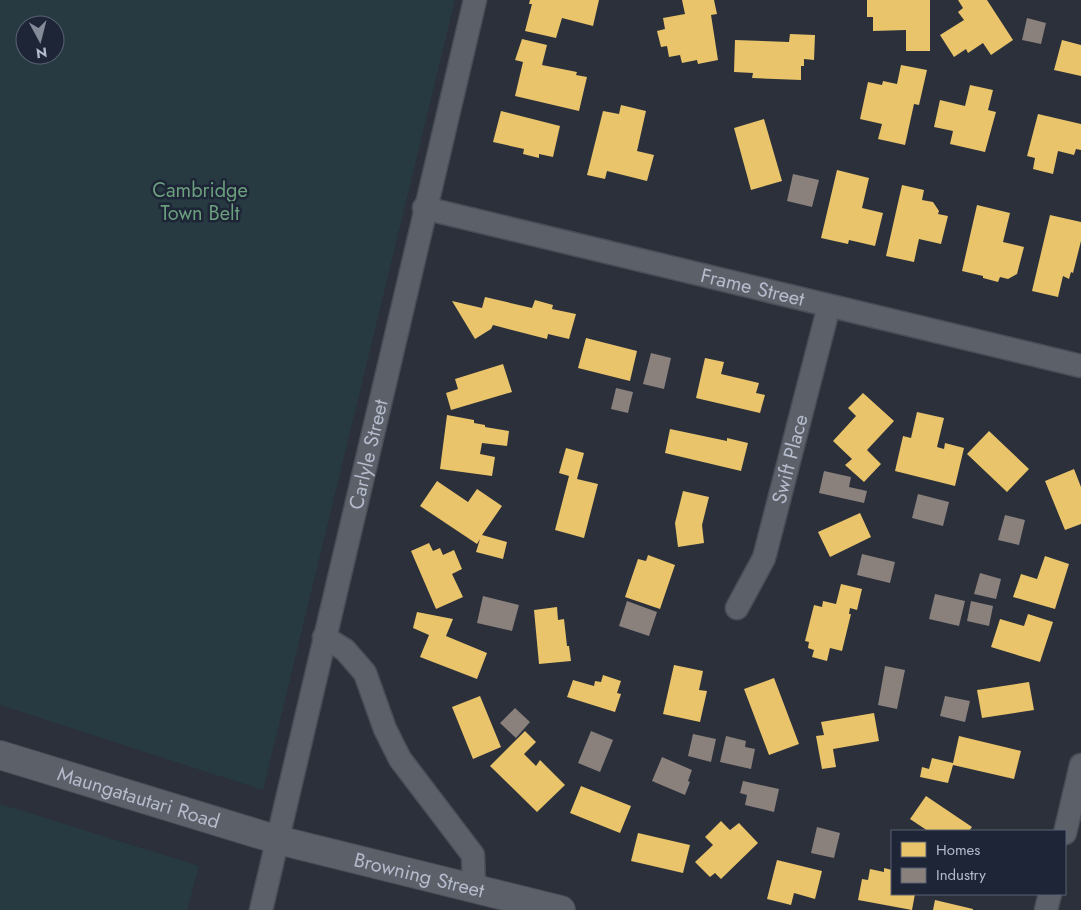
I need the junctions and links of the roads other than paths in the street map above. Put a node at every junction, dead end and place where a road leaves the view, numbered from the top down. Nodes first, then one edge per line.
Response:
1 (475, 0) edge
2 (424, 208) junction
3 (828, 306) junction
4 (1081, 366) edge
5 (737, 608) dead end
6 (324, 637) junction
7 (0, 755) edge
8 (1081, 765) edge
9 (1065, 830) edge
10 (278, 840) junction
11 (474, 889) junction
12 (1050, 895) edge
13 (260, 910) edge
14 (562, 910) edge
15 (1046, 910) edge

1 - 2 street, Carlyle Street
2 - 3 street, Frame Street
2 - 6 street, Carlyle Street
3 - 4 street, Frame Street
3 - 5 street, Swift Place
6 - 10 street, Carlyle Street
6 - 11 street
7 - 10 street, Maungatautari Road
8 - 9 street
10 - 11 street, Browning Street
10 - 13 street, Carlyle Street
11 - 14 street, Browning Street
12 - 15 street

